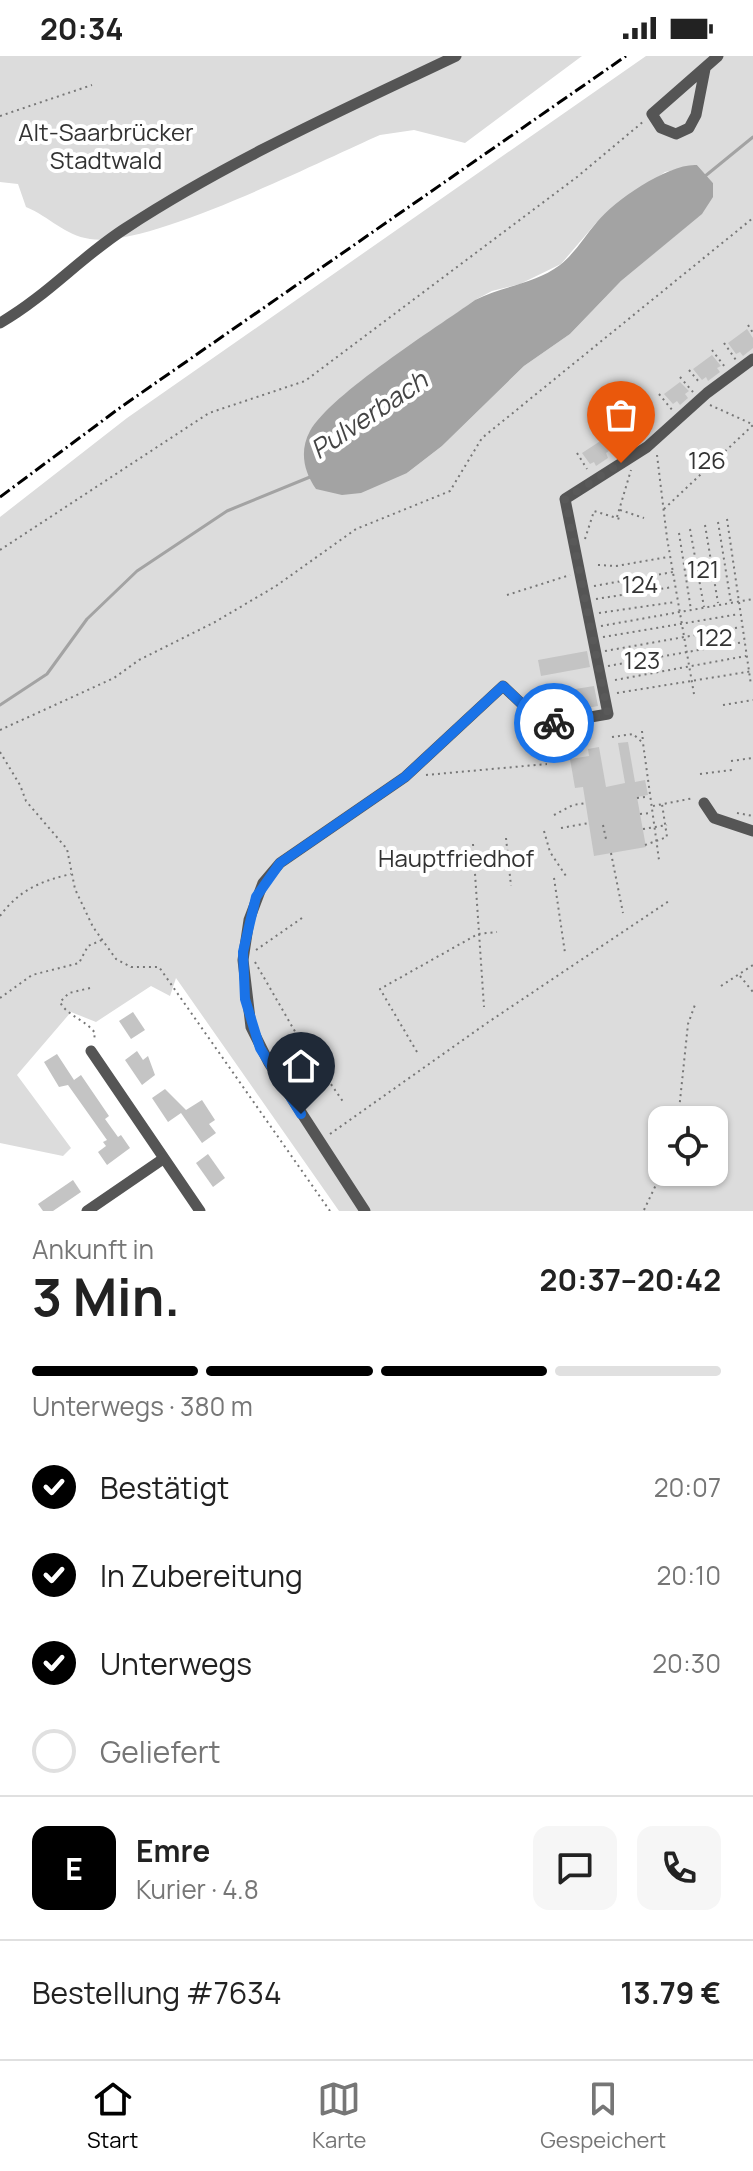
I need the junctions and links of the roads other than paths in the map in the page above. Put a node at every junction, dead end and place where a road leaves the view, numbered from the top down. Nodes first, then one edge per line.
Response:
1 (456, 56) edge
2 (718, 56) edge
3 (705, 69) junction
4 (0, 323) edge
5 (753, 359) edge
6 (704, 800) road end
7 (753, 831) edge
8 (91, 1051) road end
9 (163, 1159) junction
10 (87, 1211) edge
11 (200, 1211) edge
12 (365, 1211) edge

1 - 4 street
2 - 3 street
3 - 3 street
5 - 12 street
6 - 7 street
8 - 9 street
9 - 10 street
9 - 11 street

